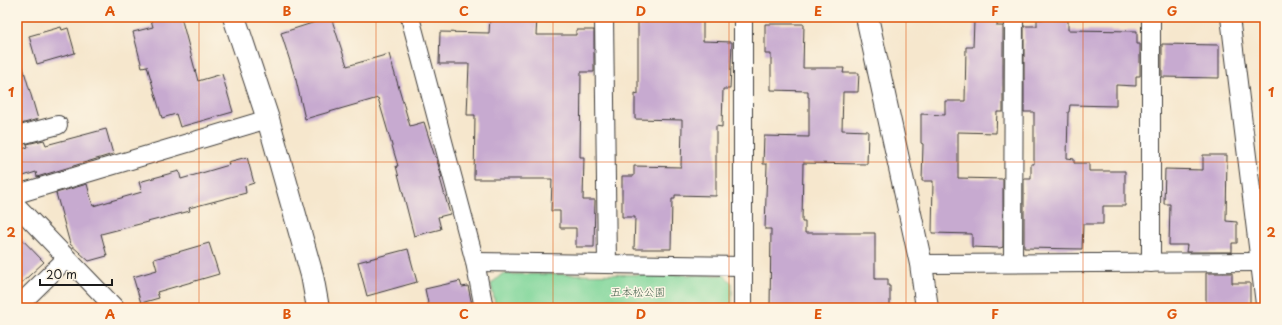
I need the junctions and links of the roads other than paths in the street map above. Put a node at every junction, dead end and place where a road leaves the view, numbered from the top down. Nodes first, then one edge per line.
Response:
1 (234, 17) edge
2 (410, 17) edge
3 (604, 17) edge
4 (743, 17) edge
5 (867, 17) edge
6 (1014, 17) edge
7 (1151, 17) edge
8 (1230, 17) edge
9 (268, 119) junction
10 (58, 125) dead end
11 (17, 136) edge
12 (17, 194) edge
13 (17, 206) edge
14 (67, 258) junction
15 (475, 262) junction
16 (1259, 262) junction
17 (1151, 263) junction
18 (607, 264) junction
19 (921, 264) junction
20 (1013, 264) junction
21 (742, 266) junction
22 (1265, 304) edge
23 (17, 307) edge
24 (115, 308) edge
25 (318, 308) edge
26 (484, 308) edge
27 (743, 308) edge
28 (927, 308) edge

1 - 9 street
2 - 15 street
3 - 18 street
4 - 21 street
5 - 19 street
6 - 20 street
7 - 17 street
8 - 16 street
9 - 12 street
9 - 25 street
10 - 11 street
13 - 14 street
14 - 23 street
14 - 24 street
15 - 18 street
15 - 26 street
16 - 17 street
16 - 22 street
17 - 20 street
18 - 21 street
19 - 20 street
19 - 28 street
21 - 27 street

